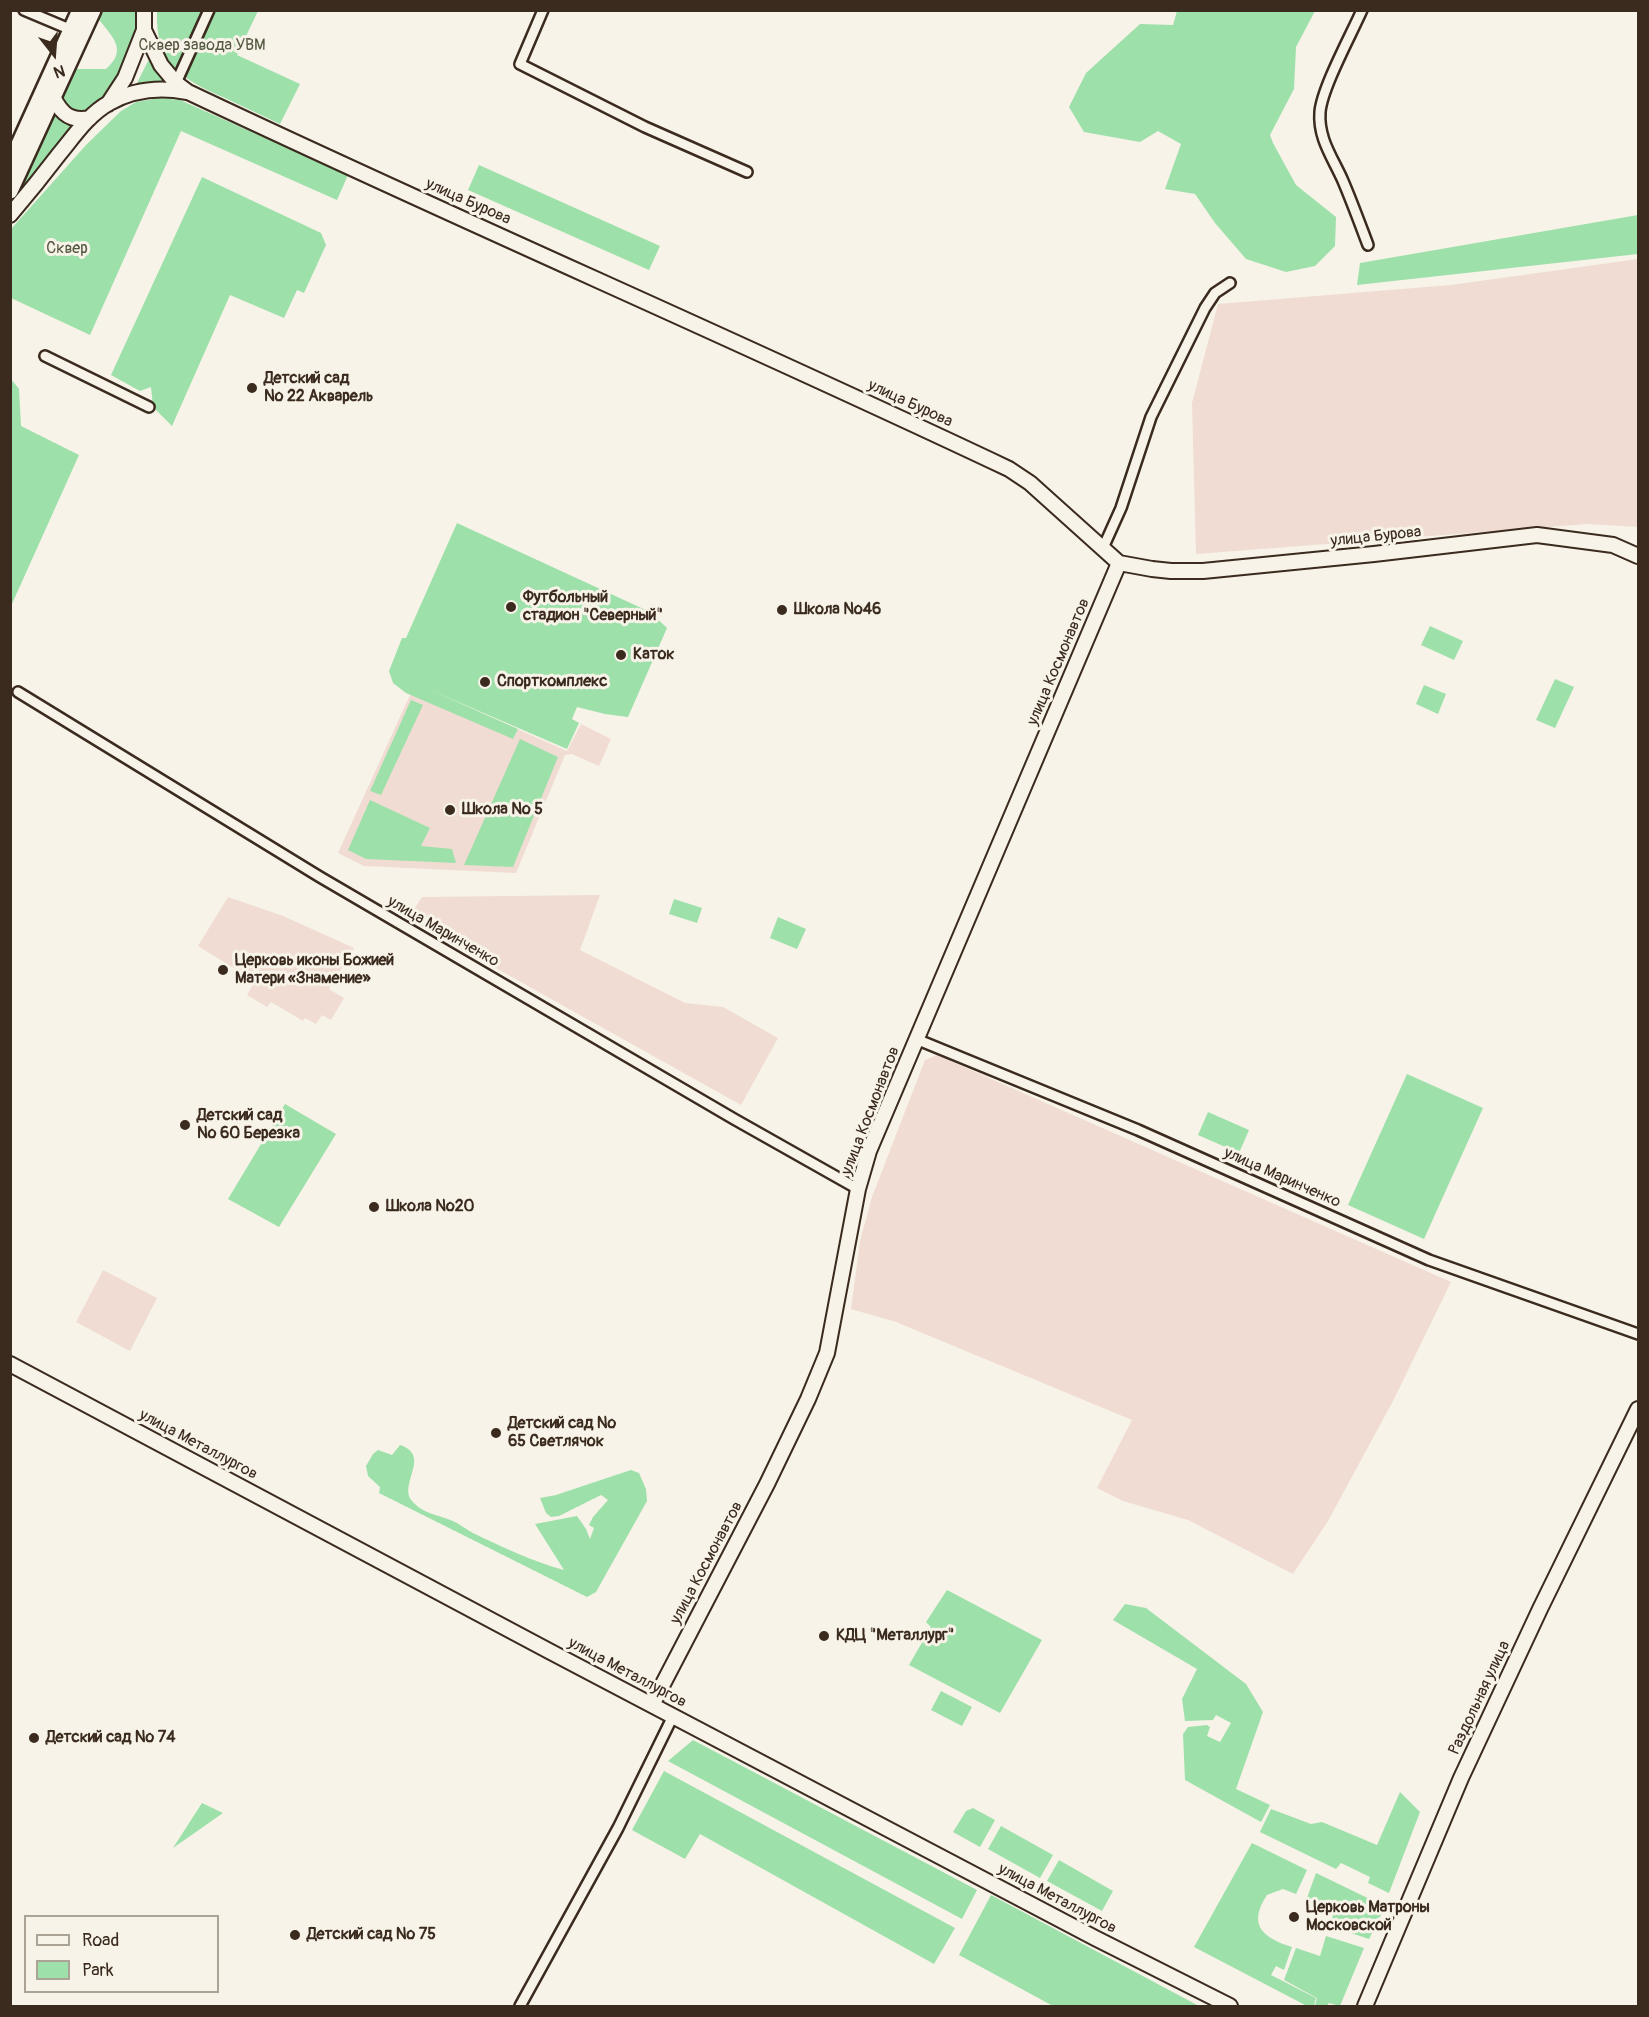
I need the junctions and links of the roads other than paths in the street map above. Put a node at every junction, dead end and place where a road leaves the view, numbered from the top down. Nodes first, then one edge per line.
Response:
1 (24, 10) edge
2 (80, 10) edge
3 (93, 10) edge
4 (144, 10) edge
5 (209, 10) edge
6 (543, 10) edge
7 (1362, 10) edge
8 (144, 30) junction
9 (76, 32) junction
10 (176, 83) junction
11 (50, 89) junction
12 (188, 92) junction
13 (108, 104) junction
14 (90, 118) junction
15 (10, 164) edge
16 (747, 172) dead end
17 (10, 191) edge
18 (10, 215) edge
19 (1368, 245) dead end
20 (1230, 283) dead end
21 (45, 356) dead end
22 (148, 407) dead end
23 (1103, 548) junction
24 (1638, 556) edge
25 (1119, 563) junction
26 (18, 692) dead end
27 (916, 1040) junction
28 (858, 1188) junction
29 (1638, 1334) edge
30 (10, 1364) edge
31 (1638, 1408) edge
32 (652, 1705) junction
33 (673, 1716) junction
34 (520, 2007) edge
35 (1230, 2007) edge
36 (1365, 2007) edge

1 - 9 street
2 - 9 main road
3 - 9 main road
4 - 8 main road
5 - 10 street
6 - 16 street
7 - 19 street
8 - 10 main road
8 - 13 main road
9 - 11 main road
10 - 12 main road
11 - 14 main road
11 - 15 main road
11 - 17 main road
12 - 13 main road
12 - 23 main road, улица Бурова
13 - 14 main road
14 - 18 main road
20 - 23 street
21 - 22 street
23 - 25 main road, улица Бурова
24 - 25 main road, улица Бурова
25 - 27 main road, улица Космонавтов
26 - 28 street, улица Маринченко
27 - 28 main road, улица Космонавтов
27 - 29 street, улица Маринченко
28 - 32 main road, улица Космонавтов
30 - 32 main road, улица Металлургов
31 - 36 main road, Раздольная улица
32 - 33 main road, улица Металлургов
33 - 34 street
33 - 35 main road, улица Металлургов

